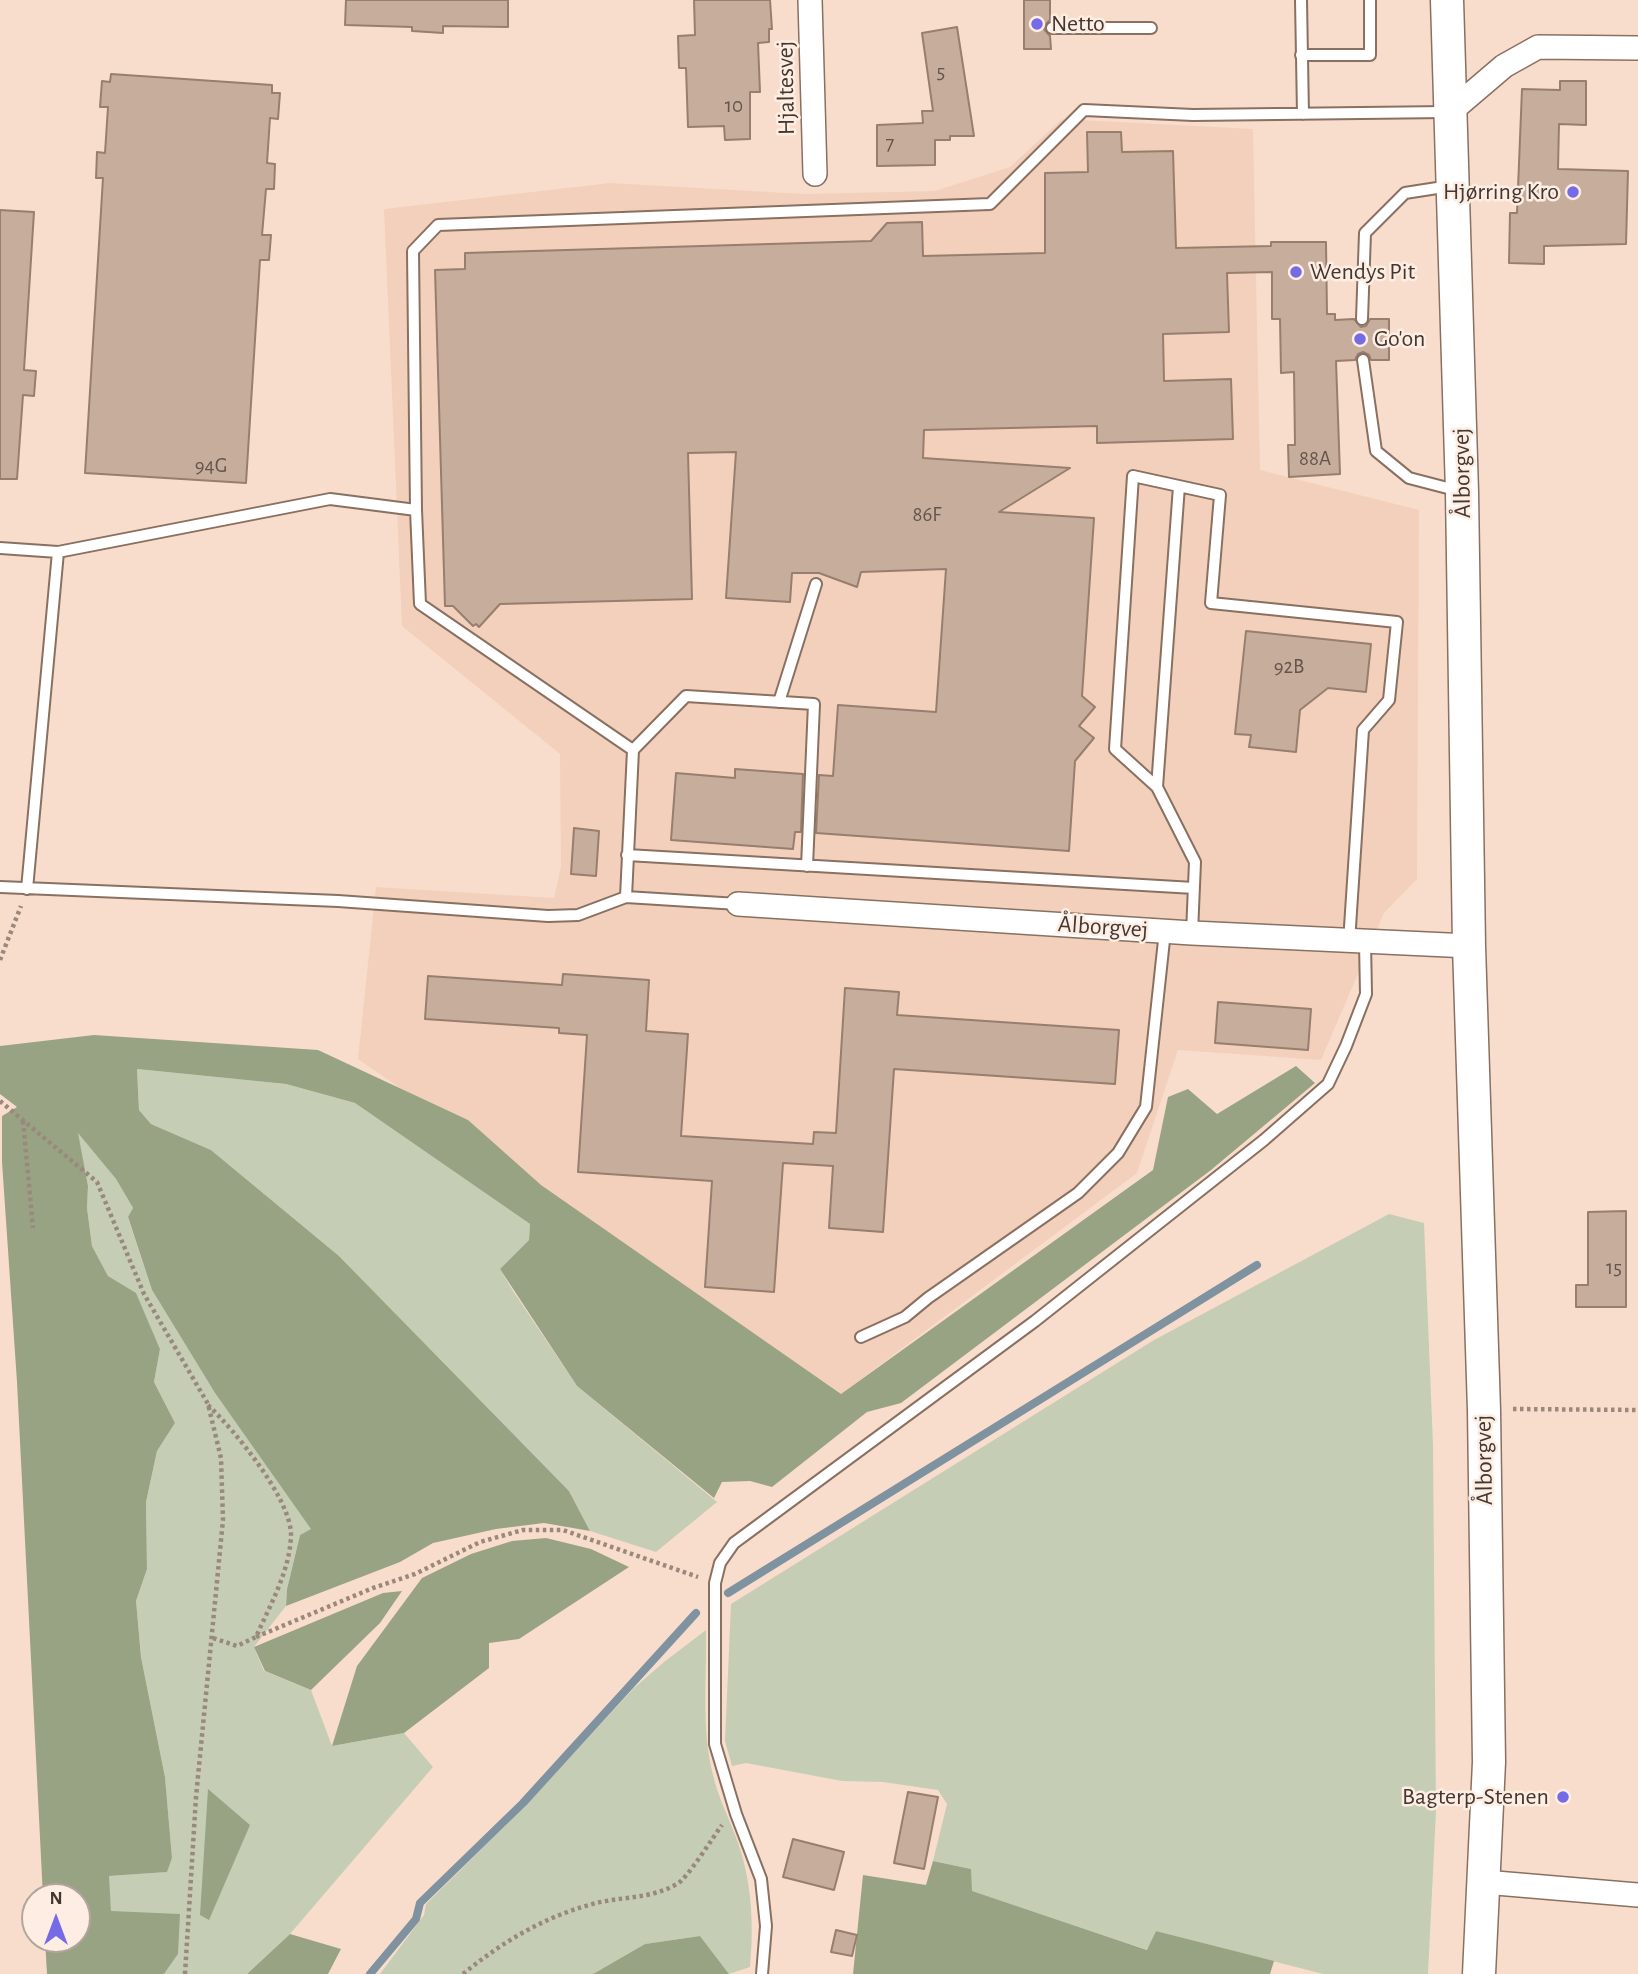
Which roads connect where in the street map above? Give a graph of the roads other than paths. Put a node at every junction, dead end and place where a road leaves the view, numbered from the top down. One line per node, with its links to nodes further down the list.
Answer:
1 (810, 0): 11 (street, Hjaltesvej)
2 (1301, 0): 8 (lane)
3 (1370, 0): 8 (lane)
4 (1447, 0): 9 (main road, Ålborgvej)
5 (1151, 27): 6 (lane)
6 (1052, 28)
7 (1638, 48): 9 (street)
8 (1301, 55): 10 (lane)
9 (1450, 112): 10 (lane); 12 (main road, Ålborgvej)
10 (1303, 114): 17 (lane)
11 (815, 174)
12 (1453, 186): 13 (lane); 16 (main road, Ålborgvej)
13 (1362, 319)
14 (1363, 360): 16 (lane)
15 (1179, 486): 23 (lane); 23 (lane); 33 (lane)
16 (1462, 492): 34 (main road, Ålborgvej)
17 (416, 510): 19 (lane); 22 (lane)
18 (0, 548): 19 (lane)
19 (58, 552): 28 (lane)
20 (816, 584): 21 (lane)
21 (779, 702): 22 (lane); 25 (lane)
22 (633, 750): 24 (lane)
23 (1157, 787): 27 (lane)
24 (627, 855): 25 (lane); 29 (lane)
25 (807, 866): 27 (lane)
26 (0, 887): 28 (lane)
27 (1194, 888): 32 (lane)
28 (27, 889): 29 (lane)
29 (626, 897): 30 (lane)
30 (738, 904): 31 (street, Ålborgvej)
31 (1165, 931): 32 (street, Ålborgvej); 35 (lane)
32 (1192, 933): 33 (street, Ålborgvej)
33 (1357, 942): 34 (street, Ålborgvej); 38 (lane)
34 (1469, 946): 36 (main road, Ålborgvej)
35 (861, 1337)
36 (1484, 1882): 37 (street); 39 (main road, Ålborgvej)
37 (1638, 1895)
38 (762, 1974)
39 (1479, 1974)

